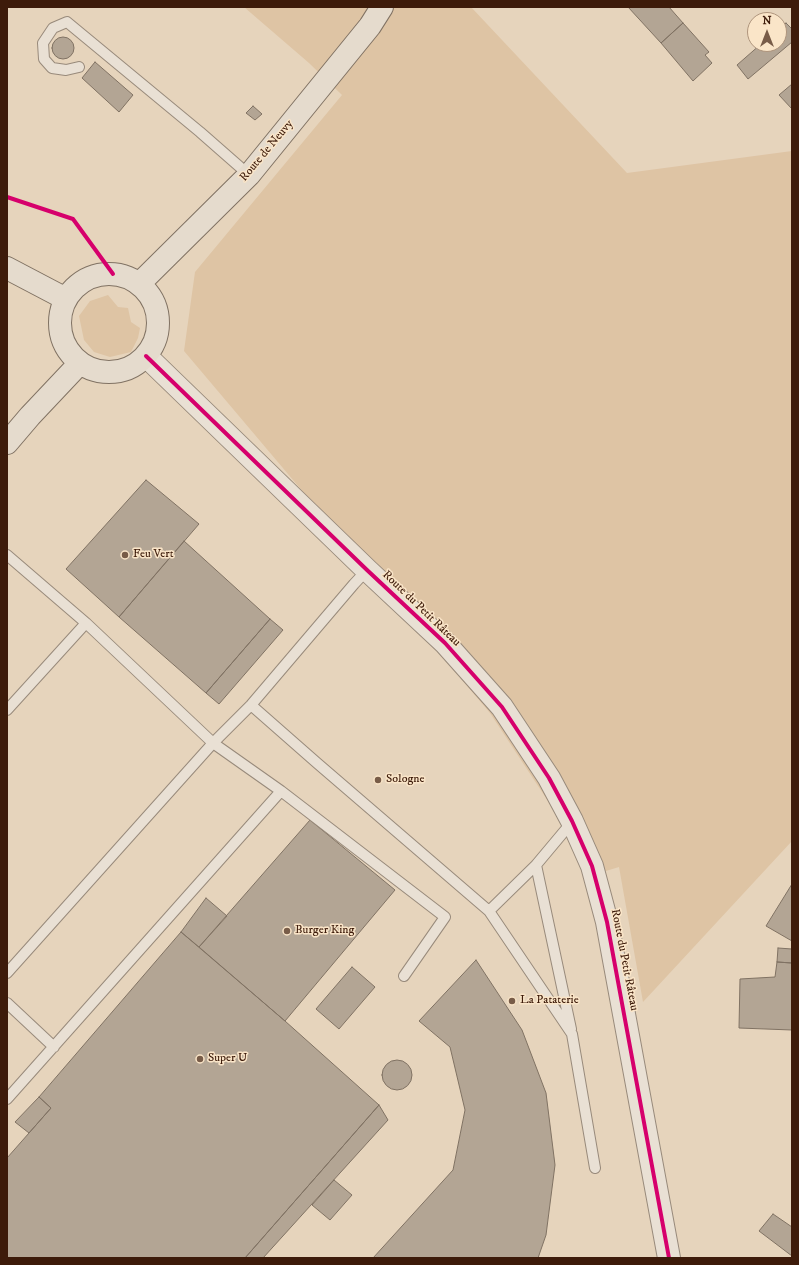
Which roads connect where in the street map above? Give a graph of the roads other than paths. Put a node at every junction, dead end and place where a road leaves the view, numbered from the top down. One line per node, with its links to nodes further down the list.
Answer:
1 (382, 7): 3 (main road, Route de Neuvy)
2 (79, 67): 3 (lane)
3 (249, 175): 5 (main road, Route de Neuvy)
4 (7, 268): 6 (main road)
5 (139, 284): 6 (main road); 7 (main road)
6 (66, 299): 8 (main road)
7 (146, 356): 8 (main road); 11 (street, Route du Petit Râteau)
8 (80, 363): 9 (main road)
9 (7, 443)
10 (7, 555): 12 (lane)
11 (367, 570): 13 (lane); 17 (street, Route du Petit Râteau)
12 (86, 623): 14 (lane); 15 (lane)
13 (251, 705): 15 (lane); 19 (lane)
14 (7, 710)
15 (213, 742): 16 (lane); 20 (lane)
16 (281, 791): 21 (lane); 24 (lane)
17 (572, 821): 18 (lane); 27 (street, Route du Petit Râteau)
18 (536, 865): 19 (lane); 23 (lane)
19 (489, 911): 23 (lane)
20 (7, 973)
21 (404, 976)
22 (7, 1003): 24 (lane)
23 (572, 1034): 26 (lane)
24 (54, 1047): 25 (lane)
25 (7, 1099)
26 (595, 1168)
27 (669, 1258)

